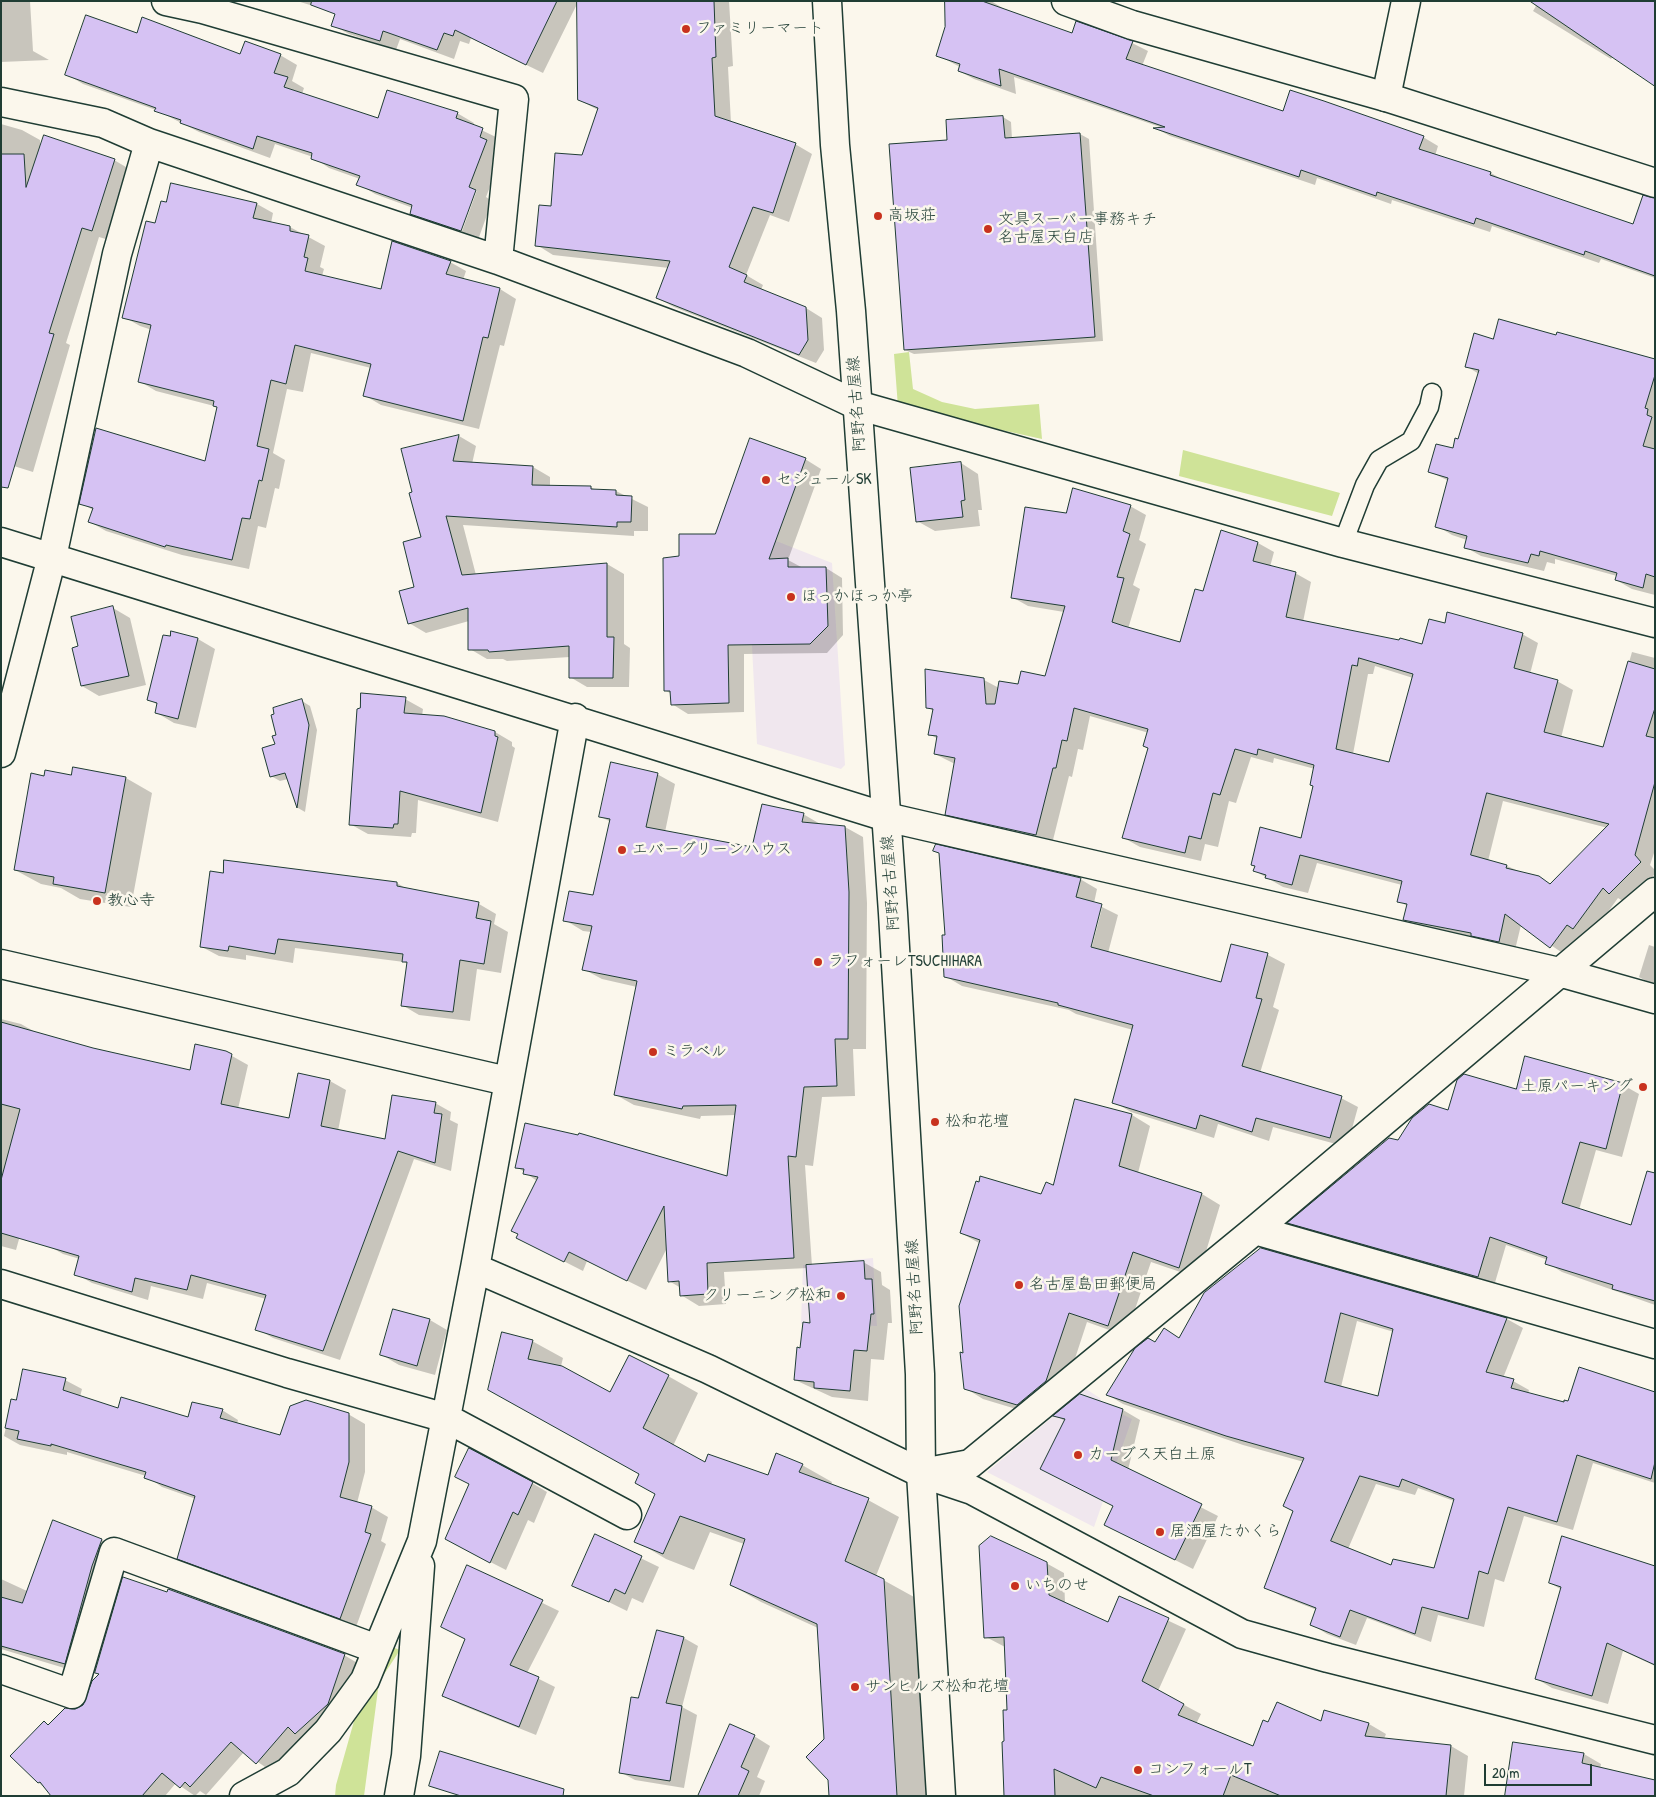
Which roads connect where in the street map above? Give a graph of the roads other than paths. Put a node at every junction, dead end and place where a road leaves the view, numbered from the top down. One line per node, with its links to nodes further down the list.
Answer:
1 (166, 1): 10 (street)
2 (827, 1): 12 (street, 阿野名古屋線)
3 (1066, 1): 5 (street)
4 (1406, 1): 6 (street)
5 (1133, 13): 6 (street)
6 (1386, 97): 9 (street)
7 (1, 102): 8 (street)
8 (149, 143): 10 (street); 15 (street)
9 (1655, 183)
10 (498, 260): 12 (street)
11 (1432, 393): 14 (lane)
12 (857, 404): 14 (street); 19 (street, 阿野名古屋線)
13 (1, 542): 15 (street)
14 (1343, 543): 16 (street)
15 (52, 557): 17 (street); 18 (street)
16 (1655, 623)
17 (575, 718): 19 (street); 24 (street)
18 (1, 753)
19 (886, 816): 22 (street); 30 (street, 阿野名古屋線)
20 (1655, 892): 22 (street)
21 (1, 964): 24 (street)
22 (1559, 972): 23 (street); 25 (street)
23 (1655, 999)
24 (507, 1081): 26 (street)
25 (1255, 1230): 28 (street); 30 (street)
26 (475, 1268): 29 (street); 30 (street)
27 (1, 1284): 29 (street)
28 (1655, 1344)
29 (446, 1418): 31 (street); 32 (street)
30 (921, 1473): 35 (street); 38 (street, 阿野名古屋線)
31 (627, 1515)
32 (422, 1542): 33 (street); 37 (street)
33 (377, 1649): 34 (street); 36 (street)
34 (1, 1669)
35 (1655, 1740)
36 (244, 1796)
37 (399, 1796)
38 (941, 1796)

